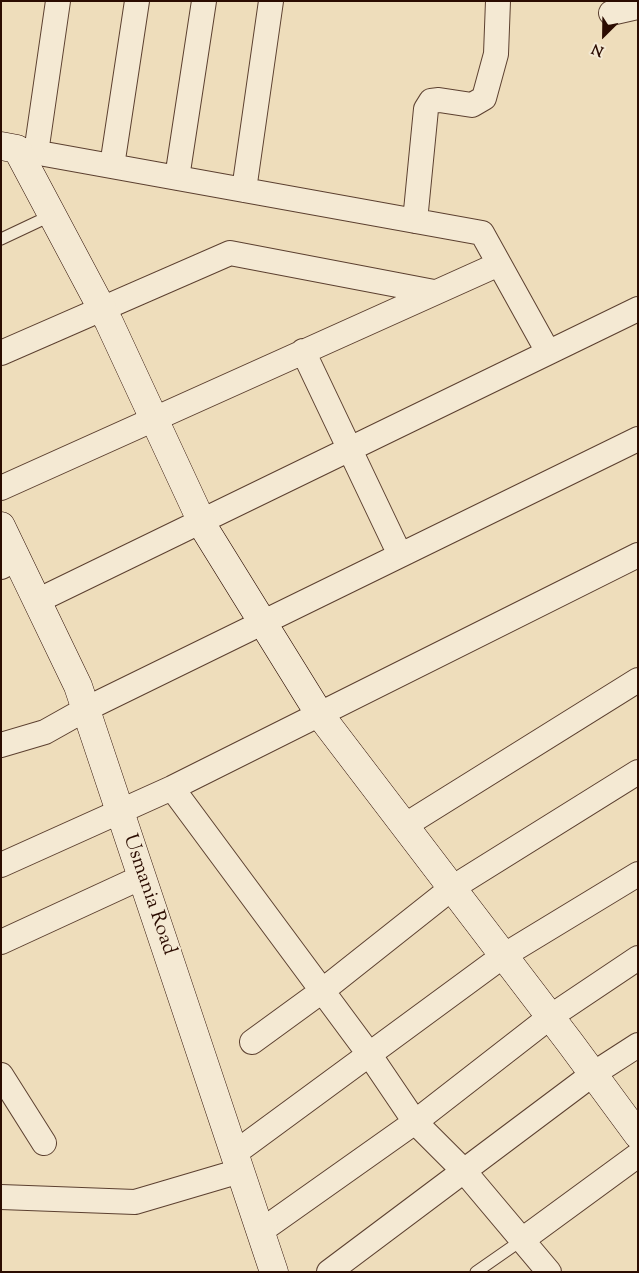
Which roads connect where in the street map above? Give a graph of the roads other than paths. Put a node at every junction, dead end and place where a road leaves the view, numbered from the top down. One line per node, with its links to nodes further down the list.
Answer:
1 (58, 1): 8 (street)
2 (137, 1): 9 (street)
3 (204, 1): 10 (street)
4 (271, 1): 11 (street)
5 (498, 1): 13 (street)
6 (638, 7): 7 (street)
7 (611, 13)
8 (18, 149): 9 (street); 12 (street)
9 (112, 166): 10 (street)
10 (177, 178): 11 (street)
11 (244, 190): 13 (street)
12 (52, 215): 14 (lane); 18 (street)
13 (415, 221): 15 (street)
14 (1, 239)
15 (499, 264): 16 (street); 20 (street)
16 (434, 292): 18 (street); 19 (street)
17 (638, 308): 20 (street)
18 (102, 309): 21 (street); 22 (street)
19 (303, 351): 22 (street); 24 (street)
20 (548, 352): 24 (street)
21 (1, 353)
22 (154, 419): 25 (street); 26 (street)
23 (638, 439): 28 (street)
24 (350, 449): 26 (street); 28 (street)
25 (1, 488)
26 (202, 521): 31 (street); 32 (street)
27 (1, 526): 30 (street, Usmania Road)
28 (400, 555): 32 (street)
29 (638, 555): 35 (street)
30 (9, 563): 31 (street, Usmania Road)
31 (37, 602): 34 (street, Usmania Road)
32 (263, 623): 34 (street); 35 (street)
33 (638, 680): 40 (street)
34 (86, 709): 36 (street); 39 (street, Usmania Road)
35 (320, 714): 38 (street); 40 (street)
36 (1, 744)
37 (638, 772): 44 (street)
38 (172, 788): 39 (street); 48 (street)
39 (120, 812): 41 (street); 43 (street, Usmania Road)
40 (404, 826): 44 (street)
41 (1, 865)
42 (638, 874): 46 (street)
43 (142, 877): 45 (street); 59 (street, Usmania Road)
44 (452, 888): 46 (street); 48 (street)
45 (1, 942)
46 (504, 956): 49 (street); 52 (street)
47 (638, 958): 49 (street)
48 (322, 991): 50 (street); 52 (street)
49 (550, 1017): 53 (street); 55 (street)
50 (252, 1042)
51 (638, 1045): 53 (street)
52 (369, 1054): 55 (street); 59 (street)
53 (593, 1074): 56 (street); 60 (street)
54 (1, 1075): 57 (street)
55 (415, 1122): 60 (street); 62 (street)
56 (638, 1135)
57 (44, 1143)
58 (638, 1155): 63 (street)
59 (238, 1162): 61 (street); 62 (street, Usmania Road)
60 (464, 1171): 63 (street); 66 (street)
61 (1, 1197)
62 (261, 1232): 65 (street, Usmania Road)
63 (522, 1240): 64 (lane); 67 (street)
64 (479, 1271)
65 (274, 1272)
66 (329, 1272)
67 (549, 1272)

